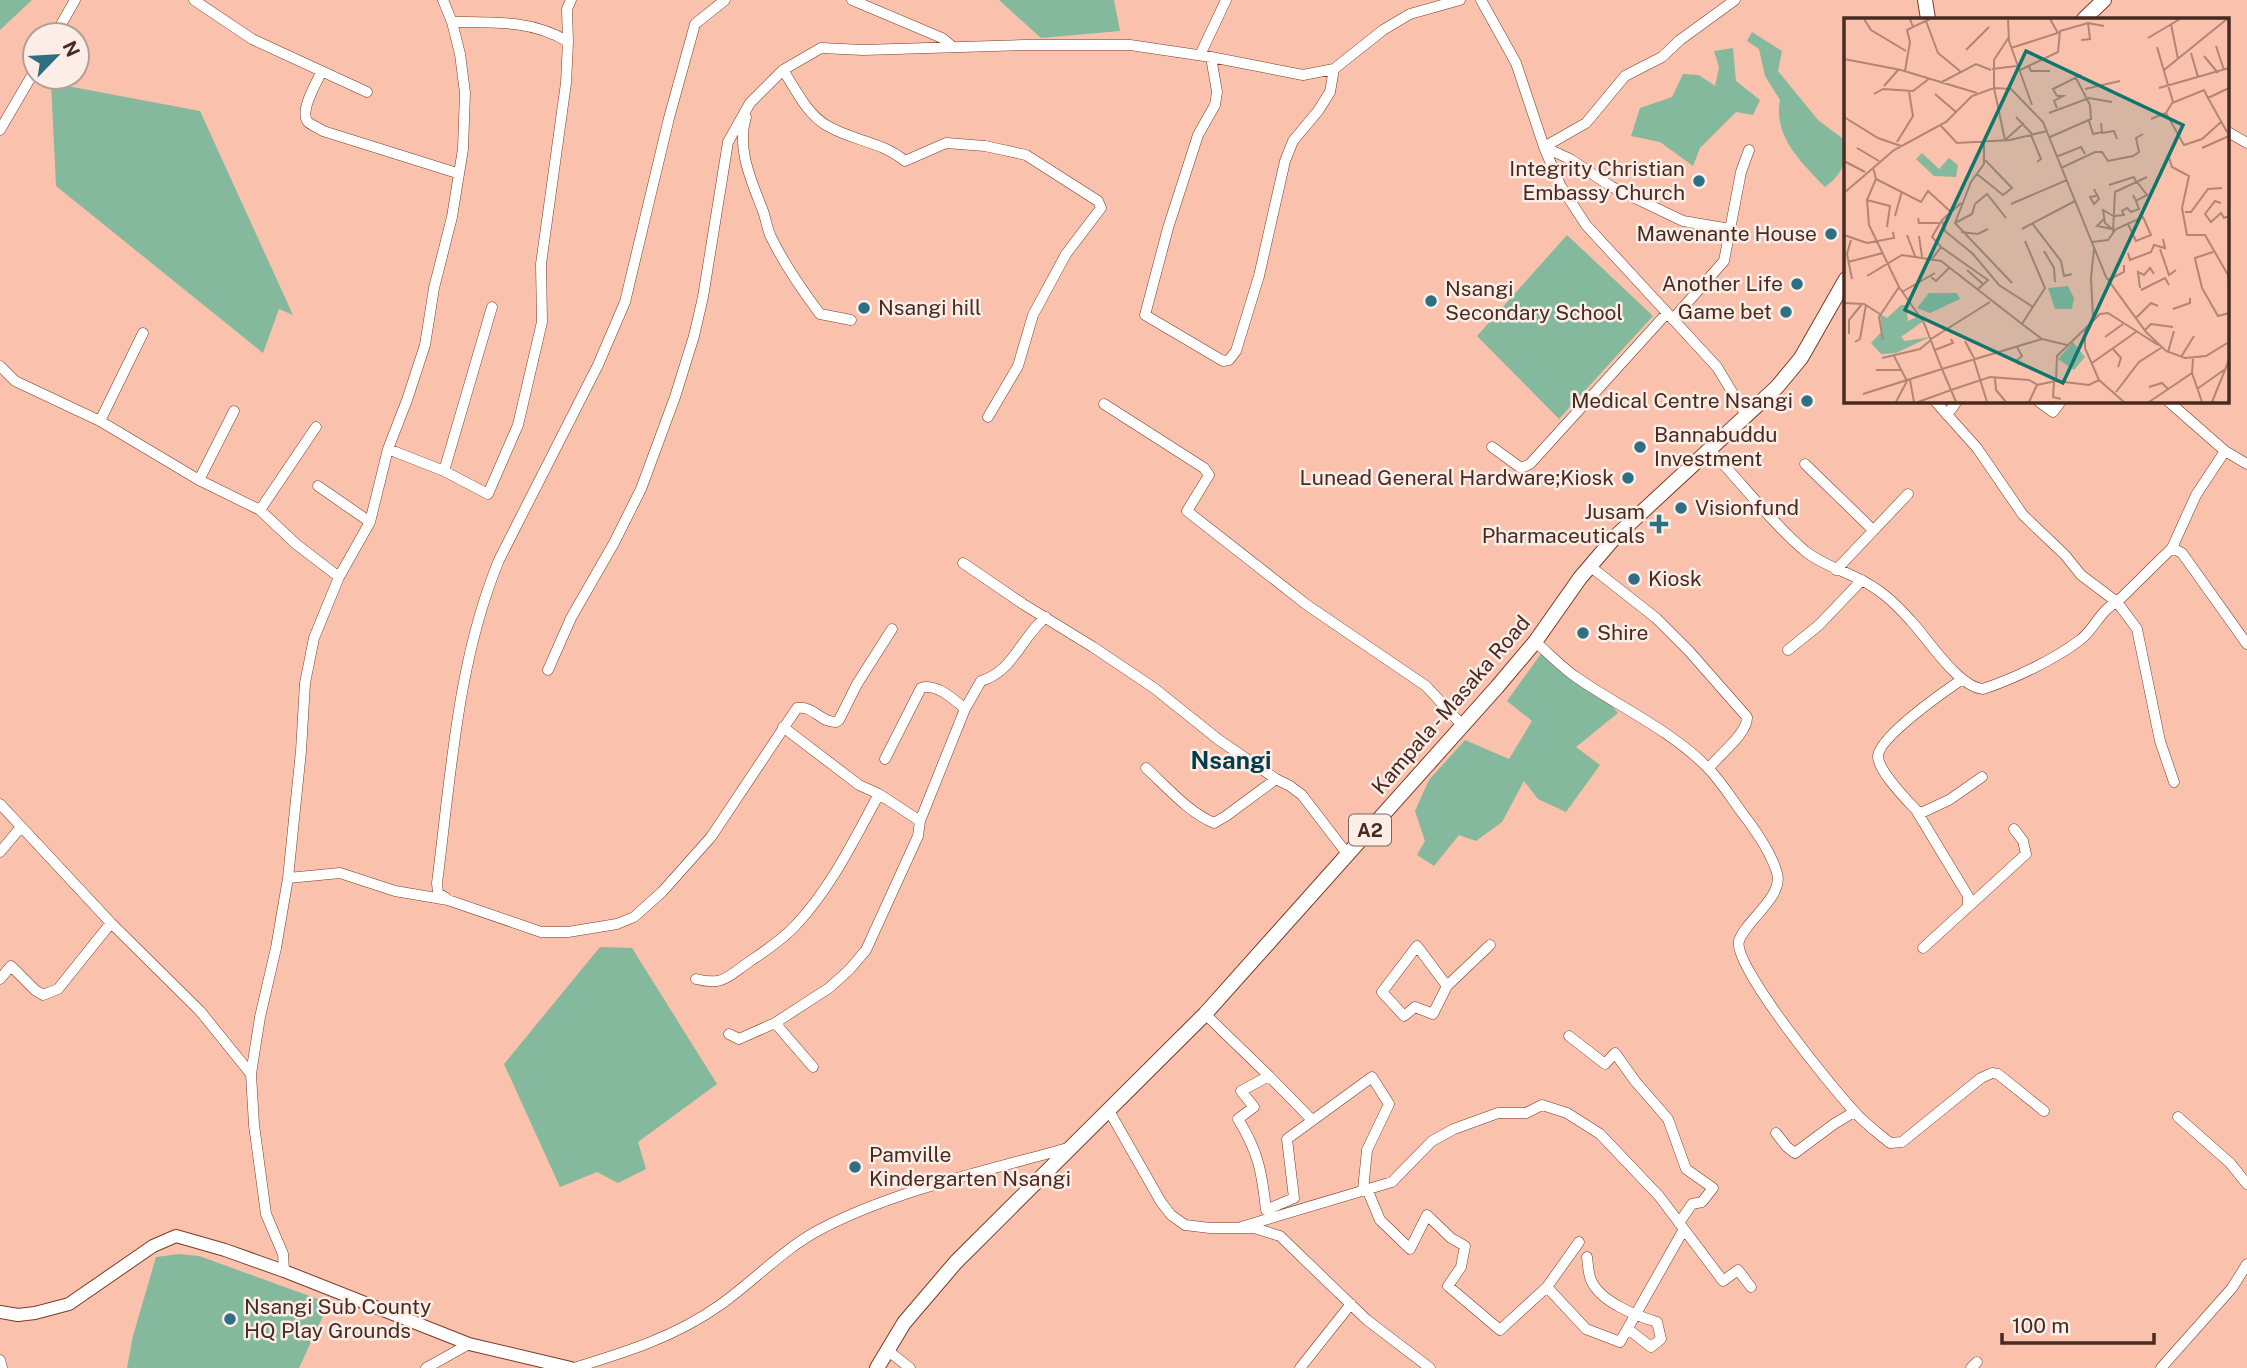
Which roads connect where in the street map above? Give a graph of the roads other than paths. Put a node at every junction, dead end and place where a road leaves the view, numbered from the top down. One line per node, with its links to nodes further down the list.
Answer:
1 (75, 0): 15 (street)
2 (194, 0): 23 (street)
3 (443, 0): 16 (street)
4 (571, 0): 17 (street)
5 (725, 0): 97 (street)
6 (852, 0): 18 (street)
7 (1226, 0): 19 (street)
8 (1461, 0): 21 (street)
9 (1481, 0): 30 (street)
10 (1735, 0): 30 (street)
11 (1925, 0): 13 (main road)
12 (2104, 0): 14 (main road)
13 (1928, 18)
14 (2090, 18)
15 (63, 21)
16 (452, 22): 17 (street); 32 (street)
17 (568, 42): 58 (street)
18 (953, 47): 19 (street); 22 (street)
19 (1199, 55): 20 (street)
20 (1211, 57): 21 (street); 21 (street)
21 (1334, 69)
22 (783, 70): 26 (street); 49 (street)
23 (321, 72): 25 (street); 32 (street)
24 (23, 91): 27 (street)
25 (367, 92)
26 (750, 103): 37 (street); 77 (street)
27 (0, 130)
28 (2230, 133): 29 (street)
29 (2247, 143)
30 (1544, 147): 33 (street); 36 (street)
31 (1749, 150): 33 (street)
32 (457, 173): 53 (street)
33 (1730, 229): 36 (street)
34 (1844, 283): 47 (main road, Kampala - Masaka Road / A2)
35 (492, 307): 58 (street)
36 (1670, 316): 47 (street); 52 (street)
37 (851, 320)
38 (143, 333): 50 (street)
39 (0, 366): 50 (street)
40 (1936, 402): 48 (street)
41 (1956, 402): 48 (street)
42 (2039, 402): 43 (street)
43 (2060, 402)
44 (2169, 402): 55 (street)
45 (1104, 404): 80 (street)
46 (234, 411): 59 (street)
47 (1746, 415): 54 (main road, Kampala - Masaka Road / A2)
48 (1947, 415): 71 (street)
49 (988, 417)
50 (100, 421): 59 (street)
51 (316, 427): 62 (street)
52 (1492, 447)
53 (388, 450): 58 (street); 63 (street)
54 (1710, 450): 67 (main road, Kampala - Masaka Road / A2); 68 (street)
55 (2225, 451): 57 (street); 65 (street)
56 (1805, 464): 64 (street)
57 (2247, 464)
58 (444, 471)
59 (199, 480): 62 (street)
60 (318, 486): 63 (street)
61 (1908, 494): 64 (street)
62 (260, 510): 69 (street)
63 (370, 522): 69 (street)
64 (1873, 530): 68 (street)
65 (2172, 548): 71 (street); 75 (street)
66 (963, 563): 72 (street)
67 (1591, 567): 74 (main road, Kampala - Masaka Road / A2); 84 (street)
68 (1836, 570): 70 (street)
69 (339, 577): 96 (street)
70 (1862, 580): 76 (street); 78 (street)
71 (2117, 602): 78 (street); 87 (street)
72 (1046, 617): 79 (street); 86 (street)
73 (892, 629): 81 (street)
74 (1535, 642): 80 (main road, Kampala - Masaka Road / A2); 84 (street)
75 (2247, 644)
76 (1788, 650)
77 (548, 670)
78 (1961, 680): 90 (street)
79 (965, 709): 82 (street); 91 (street)
80 (1462, 725): 95 (main road, Kampala - Masaka Road / A2)
81 (783, 727): 88 (street); 97 (street)
82 (885, 759)
83 (1146, 768): 86 (street)
84 (1709, 768): 114 (street)
85 (1982, 777): 90 (street)
86 (1276, 779): 95 (street)
87 (2174, 782)
88 (879, 794): 91 (street); 103 (street)
89 (0, 804): 92 (street)
90 (1916, 810): 98 (street)
91 (920, 821): 106 (street)
92 (21, 827): 94 (street); 99 (street)
93 (2014, 829): 98 (street)
94 (0, 852)
95 (1348, 855): 105 (main road, Kampala - Masaka Road / A2)
96 (288, 878): 97 (street); 110 (street)
97 (448, 900)
98 (1968, 907): 101 (street)
99 (111, 923): 102 (street); 110 (street)
100 (1490, 945): 104 (street)
101 (1923, 948)
102 (0, 979)
103 (696, 979)
104 (1447, 986): 104 (street)
105 (1205, 1014): 111 (street); 112 (main road, Kampala - Masaka Road / A2)
106 (775, 1023): 107 (street); 109 (street)
107 (729, 1034)
108 (1569, 1036): 121 (street)
109 (813, 1067)
110 (251, 1074): 126 (street)
111 (1269, 1076): 116 (street); 116 (street)
112 (1108, 1109): 118 (main road, Kampala - Masaka Road / A2); 122 (street)
113 (2044, 1111): 114 (street)
114 (1854, 1112): 117 (street)
115 (2178, 1116): 119 (street)
116 (1311, 1119): 120 (street)
117 (1776, 1133)
118 (1068, 1148): 134 (main road, Kampala - Masaka Road / A2); 138 (street)
119 (2247, 1184)
120 (1365, 1190): 121 (street); 122 (street); 127 (street)
121 (1682, 1226): 128 (street); 131 (street)
122 (1241, 1227): 129 (street)
123 (1578, 1242): 127 (street)
124 (1587, 1257): 131 (street)
125 (2247, 1265): 143 (street)
126 (284, 1271): 130 (street); 133 (street)
127 (1547, 1287): 132 (street)
128 (1751, 1287)
129 (1351, 1304): 141 (street); 142 (street)
130 (0, 1312)
131 (1635, 1316): 132 (street); 132 (street)
132 (1628, 1329)
133 (469, 1344): 137 (street); 138 (street)
134 (887, 1350): 139 (main road, Kampala - Masaka Road / A2); 140 (street)
135 (0, 1360): 136 (street)
136 (2, 1368)
137 (426, 1368)
138 (573, 1368)
139 (877, 1368)
140 (910, 1368)
141 (1300, 1368)
142 (1430, 1368)
143 (2161, 1368)

